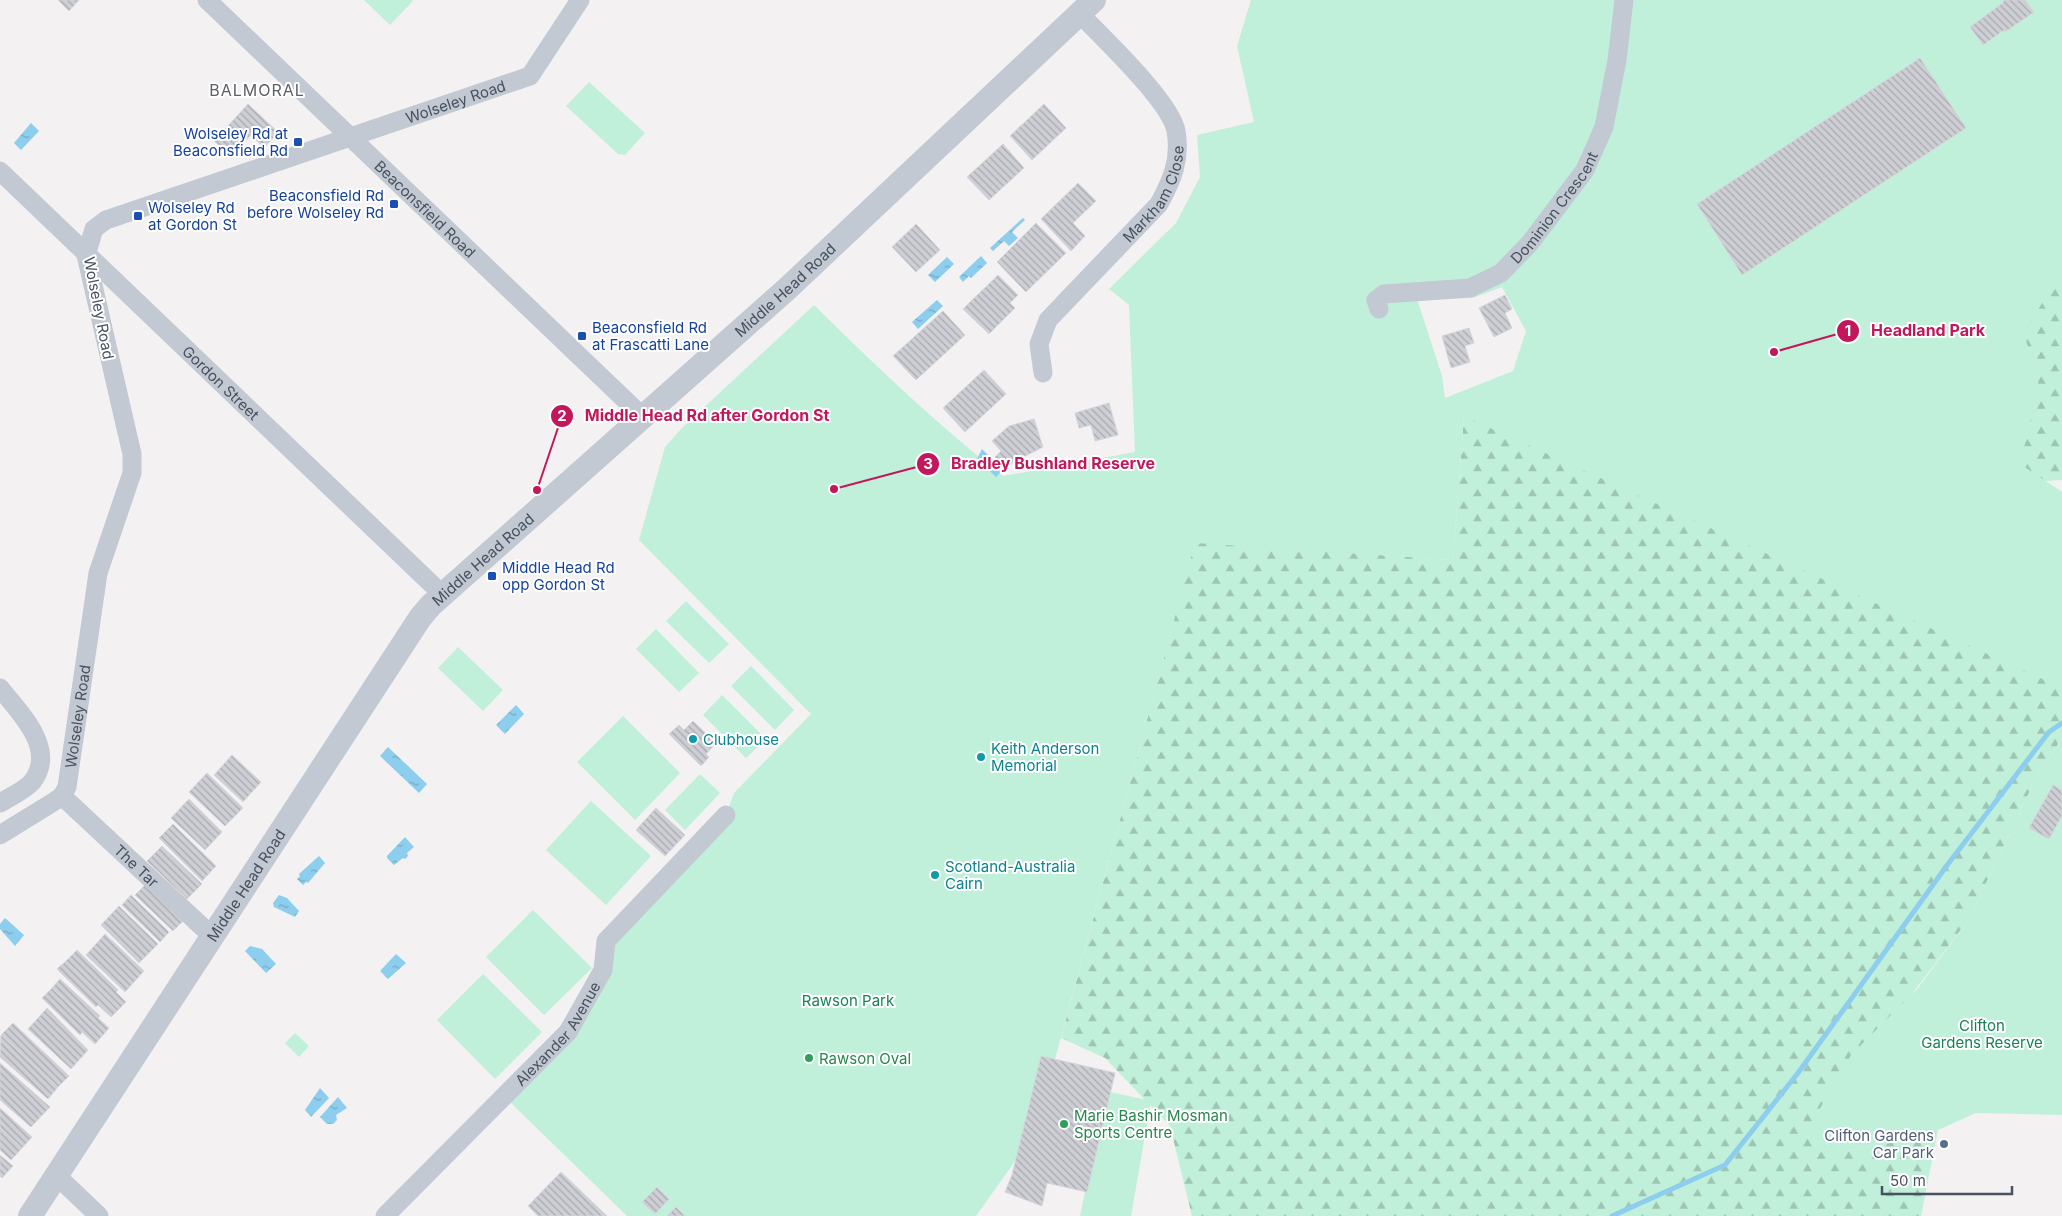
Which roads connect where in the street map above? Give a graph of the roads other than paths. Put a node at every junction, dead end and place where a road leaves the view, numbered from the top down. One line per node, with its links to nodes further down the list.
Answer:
1 (207, 0): 5 (street, Beaconsfield Road)
2 (580, 0): 5 (street, Wolseley Road)
3 (1624, 0): 8 (street, Dominion Crescent)
4 (1087, 7): 9 (street, Markham Close); 10 (street, Middle Head Road)
5 (350, 137): 7 (street, Wolseley Road); 10 (street, Beaconsfield Road)
6 (0, 171): 7 (street, Gordon Street)
7 (86, 255): 11 (street, Gordon Street); 13 (street, Wolseley Road)
8 (1379, 309)
9 (1043, 373)
10 (643, 417): 11 (street, Middle Head Road)
11 (442, 594): 17 (street, Middle Head Road)
12 (0, 688): 14 (street)
13 (62, 796): 16 (street); 17 (street, The Tar)
14 (0, 803)
15 (726, 815): 21 (street, Alexander Avenue)
16 (0, 835)
17 (212, 936): 18 (street, Middle Head Road)
18 (57, 1176): 19 (street, Middle Head Road); 20 (street)
19 (30, 1216)
20 (99, 1216)
21 (385, 1216)

